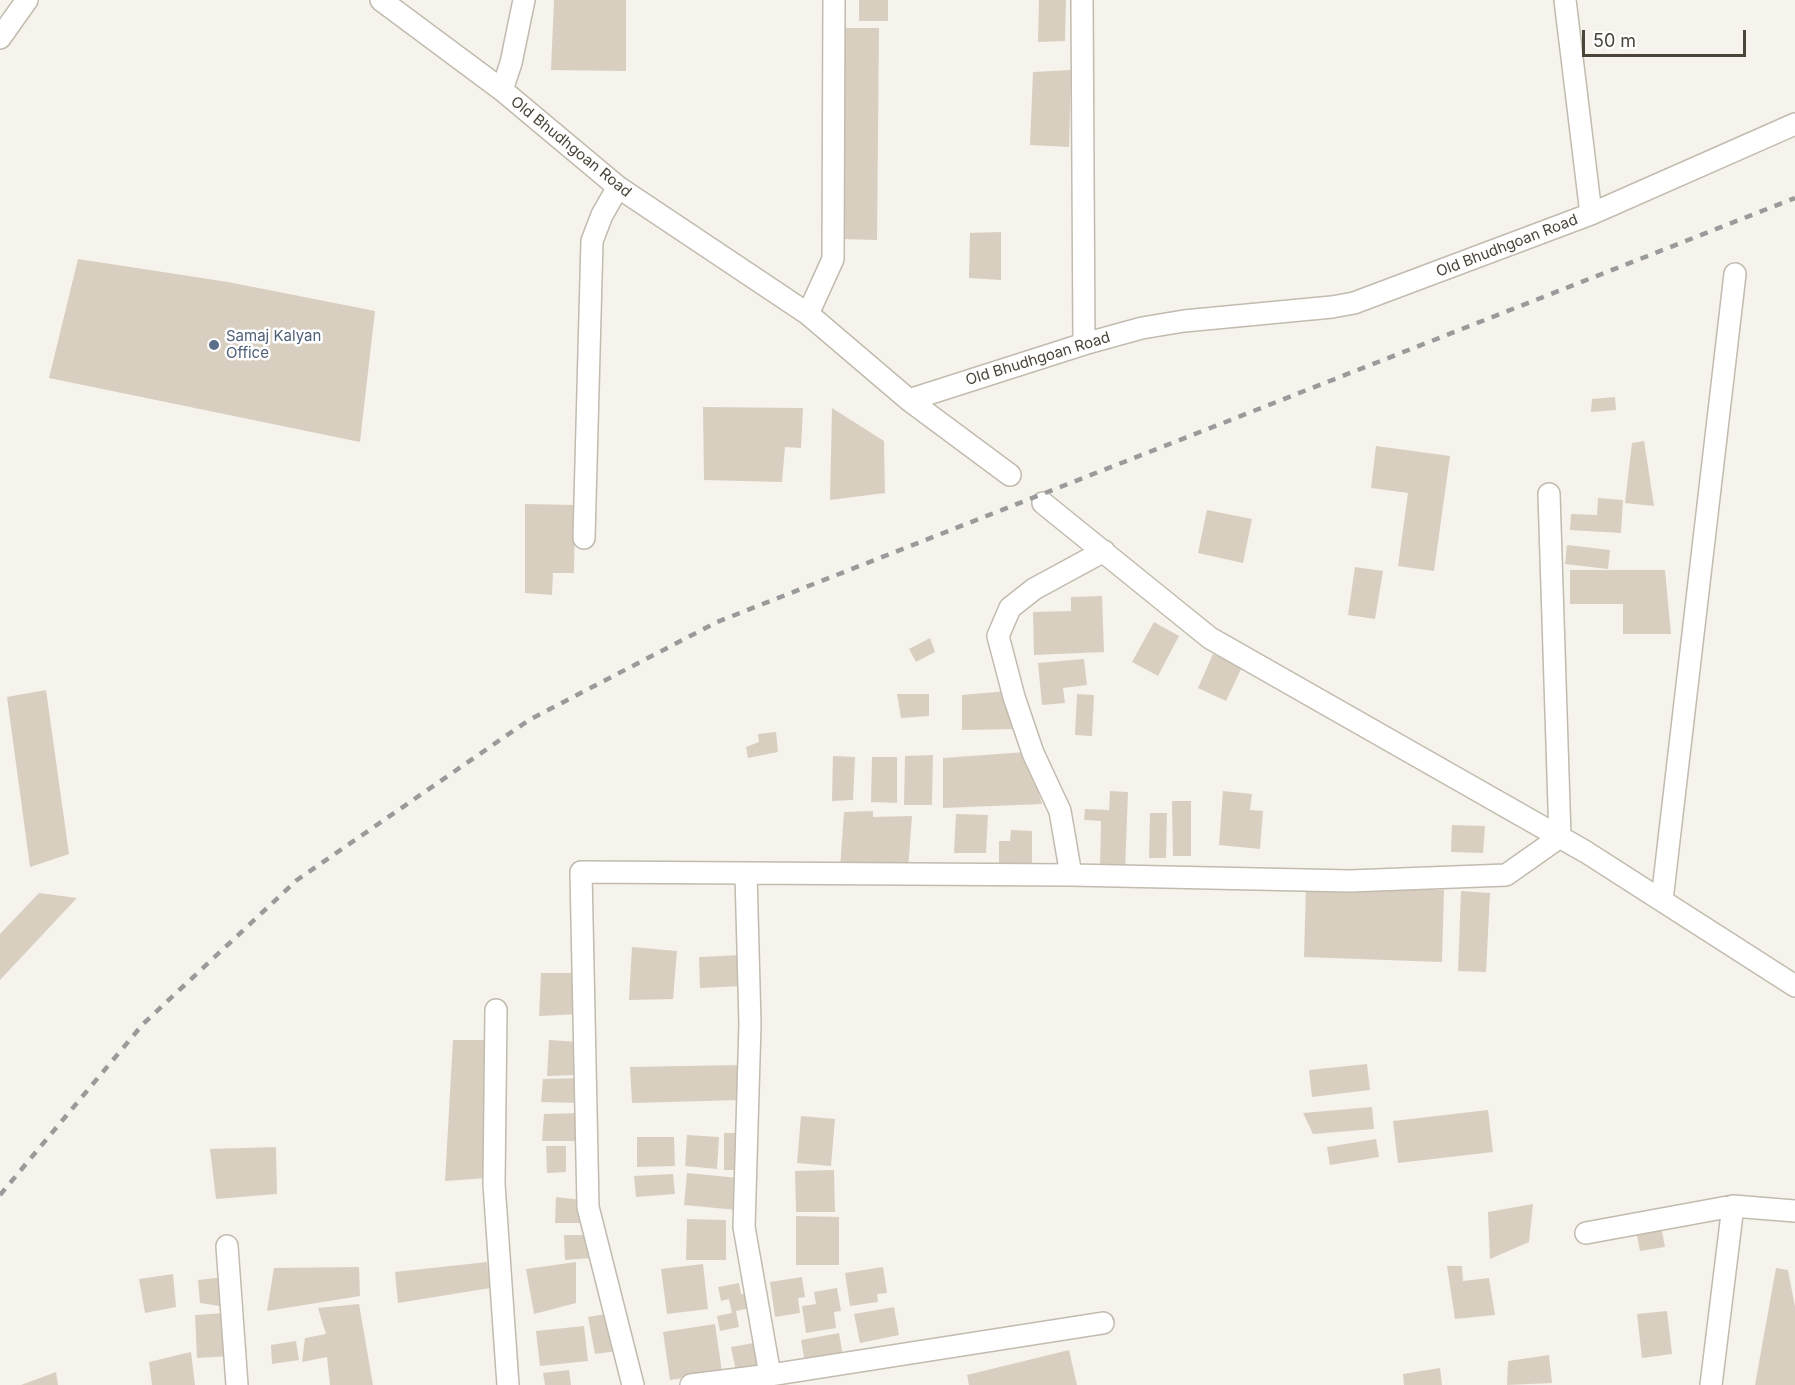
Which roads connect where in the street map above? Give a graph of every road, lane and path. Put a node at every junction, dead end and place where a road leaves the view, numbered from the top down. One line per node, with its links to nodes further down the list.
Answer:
1 (27, 0): 7 (street)
2 (381, 0): 8 (street, Old Bhudhgoan Road)
3 (524, 0): 8 (street)
4 (834, 0): 13 (street)
5 (1082, 0): 14 (street)
6 (1565, 0): 11 (street)
7 (0, 38)
8 (502, 90): 10 (street, Old Bhudhgoan Road)
9 (1795, 124): 11 (street, Old Bhudhgoan Road)
10 (618, 187): 13 (street, Old Bhudhgoan Road); 19 (street)
11 (1591, 214): 14 (street, Old Bhudhgoan Road)
12 (1735, 274): 24 (street)
13 (808, 314): 15 (street, Old Bhudhgoan Road)
14 (1084, 344): 15 (street, Old Bhudhgoan Road)
15 (909, 400): 16 (street)
16 (1010, 475)
17 (1549, 494): 21 (street)
18 (1043, 503): 20 (street)
19 (584, 538)
20 (1104, 552): 21 (street); 23 (street)
21 (1560, 837): 23 (street); 24 (street)
22 (746, 874): 23 (street); 32 (street); 35 (street)
23 (1071, 875)
24 (1662, 900): 25 (street)
25 (1795, 986)
26 (496, 1010): 34 (street)
27 (1733, 1206): 28 (street); 29 (street); 37 (street)
28 (1795, 1210)
29 (1586, 1233)
30 (227, 1246): 33 (street)
31 (1103, 1323): 32 (street)
32 (770, 1374): 36 (street)
33 (237, 1385)
34 (508, 1385)
35 (633, 1385)
36 (691, 1385)
37 (1711, 1385)

